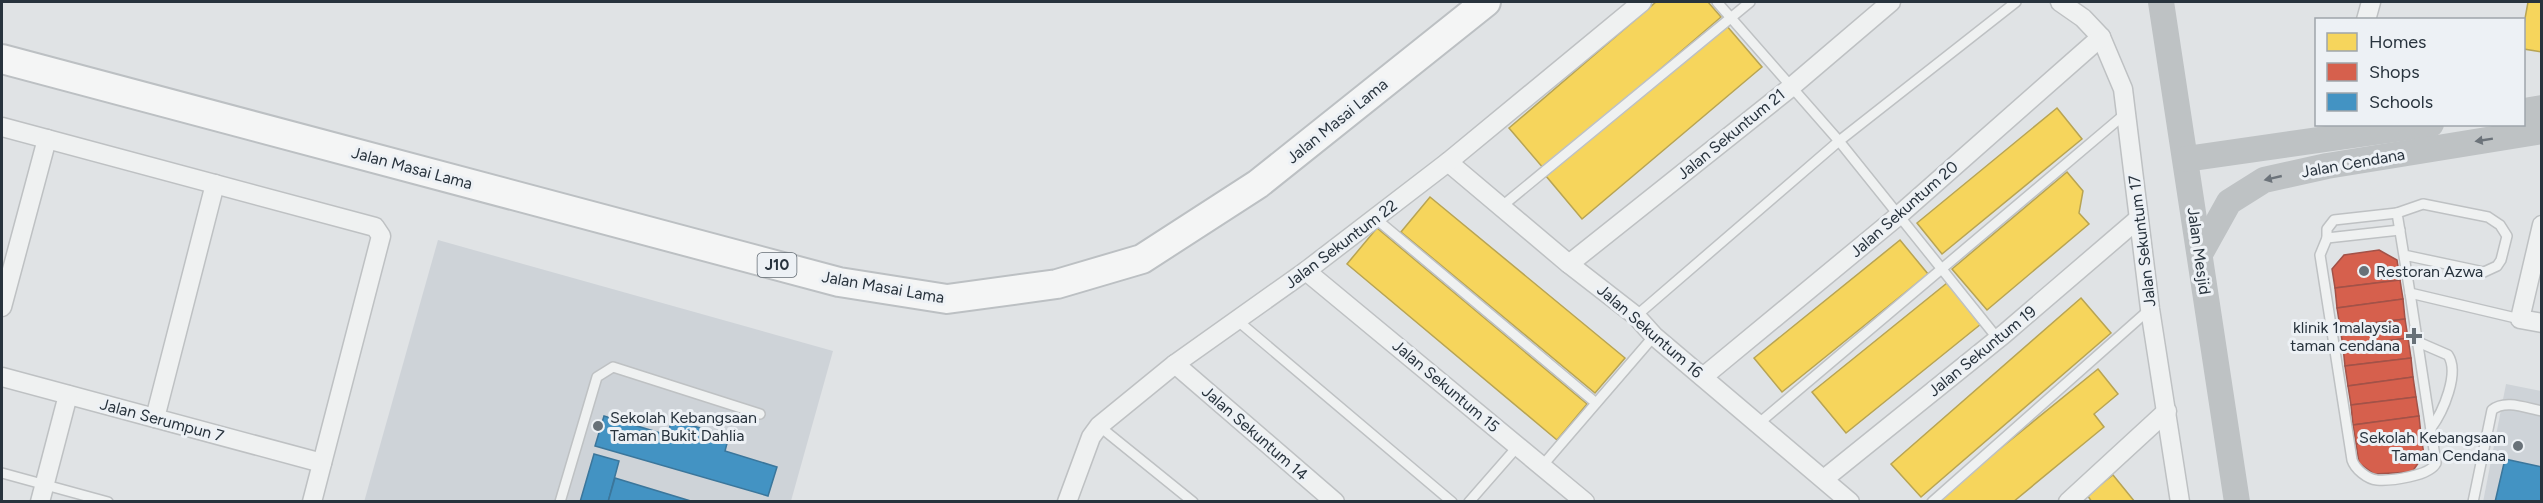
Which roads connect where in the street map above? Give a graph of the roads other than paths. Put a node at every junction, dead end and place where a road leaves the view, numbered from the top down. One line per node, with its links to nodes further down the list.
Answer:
1 (1486, 2): 13 (main road, Jalan Masai Lama / J10)
2 (1642, 2): 25 (street, Jalan Sekuntum 22)
3 (1717, 2): 10 (lane)
4 (1750, 2): 10 (lane)
5 (1891, 2): 14 (street, Jalan Sekuntum 21)
6 (2016, 2): 22 (lane)
7 (2060, 2): 12 (street, Jalan Sekuntum 17)
8 (2161, 2): 24 (street, Jalan Mesjid)
9 (2371, 2): 11 (street)
10 (1730, 16): 14 (lane); 27 (lane)
11 (2367, 18)
12 (2101, 37): 17 (street, Jalan Sekuntum 17); 29 (street, Jalan Sekuntum 20)
13 (2, 59)
14 (1790, 88): 22 (lane); 37 (street, Jalan Sekuntum 21)
15 (2541, 108): 16 (street)
16 (2525, 111)
17 (2127, 112): 31 (street, Jalan Sekuntum 17); 38 (lane)
18 (2422, 126): 23 (street, Jalan Cendana)
19 (2, 127): 21 (street)
20 (2541, 131): 23 (street, Jalan Cendana, one-way to 23)
21 (47, 139): 26 (street); 41 (street)
22 (1839, 141): 29 (lane); 43 (lane)
23 (2347, 141): 24 (street, Jalan Cendana); 35 (street, Jalan Cendana, one-way to 35)
24 (2186, 159): 35 (street, Jalan Mesjid)
25 (1448, 162): 27 (street, Jalan Sekuntum 16); 30 (street, Jalan Sekuntum 22)
26 (215, 184): 58 (street); 63 (street)
27 (1501, 207): 37 (street, Jalan Sekuntum 16)
28 (2397, 213): 33 (lane); 34 (lane); 36 (lane)
29 (1898, 216): 38 (lane); 52 (street, Jalan Sekuntum 20)
30 (1375, 218): 39 (street, Jalan Sekuntum 22); 54 (lane)
31 (2138, 219): 42 (street, Jalan Sekuntum 17); 48 (street, Jalan Sekuntum 19)
32 (2541, 225): 44 (street)
33 (2400, 230): 34 (lane); 36 (lane)
34 (2327, 238): 61 (lane)
35 (2200, 254): 81 (street, Jalan Mesjid)
36 (2404, 255): 40 (lane)
37 (1569, 264): 43 (street, Jalan Sekuntum 16)
38 (1941, 268): 48 (lane); 59 (lane)
39 (1306, 272): 45 (street, Jalan Sekuntum 22); 62 (street, Jalan Sekuntum 15)
40 (2410, 293): 44 (lane); 49 (lane)
41 (2, 307)
42 (2150, 309): 55 (street, Jalan Sekuntum 17); 78 (lane)
43 (1636, 316): 47 (street, Jalan Sekuntum 16)
44 (2520, 319): 46 (street)
45 (1238, 321): 50 (street, Jalan Sekuntum 22); 74 (lane)
46 (2541, 323)
47 (1654, 336): 52 (street, Jalan Sekuntum 16); 54 (lane)
48 (1998, 339): 66 (street, Jalan Sekuntum 19)
49 (2418, 342): 61 (lane); 61 (lane)
50 (1175, 364): 60 (street, Jalan Sekuntum 22); 73 (street, Jalan Sekuntum 14)
51 (2, 377): 53 (street, Jalan Serumpun 7)
52 (1703, 377): 59 (street, Jalan Sekuntum 16)
53 (68, 394): 58 (street, Jalan Serumpun 7); 67 (street)
54 (1596, 403): 64 (lane)
55 (2167, 411): 79 (street); 80 (street, Jalan Sekuntum 17)
56 (2541, 411): 82 (lane)
57 (760, 414): 70 (lane)
58 (155, 418): 63 (street, Jalan Serumpun 7)
59 (1758, 424): 66 (street, Jalan Sekuntum 16)
60 (1099, 426): 71 (street, Jalan Sekuntum 22); 72 (lane)
61 (2431, 428)
62 (1518, 446): 64 (street, Jalan Sekuntum 15); 75 (lane)
63 (322, 463): 69 (street)
64 (1542, 465): 76 (street, Jalan Sekuntum 15)
65 (2, 473): 67 (lane)
66 (1824, 479): 77 (street, Jalan Sekuntum 16)
67 (42, 493): 68 (lane)
68 (108, 501)
69 (312, 501)
70 (560, 501)
71 (1067, 501)
72 (1193, 501)
73 (1335, 501)
74 (1452, 501)
75 (1469, 501)
76 (1585, 501)
77 (1850, 501)
78 (1932, 501)
79 (2068, 501)
80 (2180, 501)
81 (2236, 501)
82 (2472, 501)

